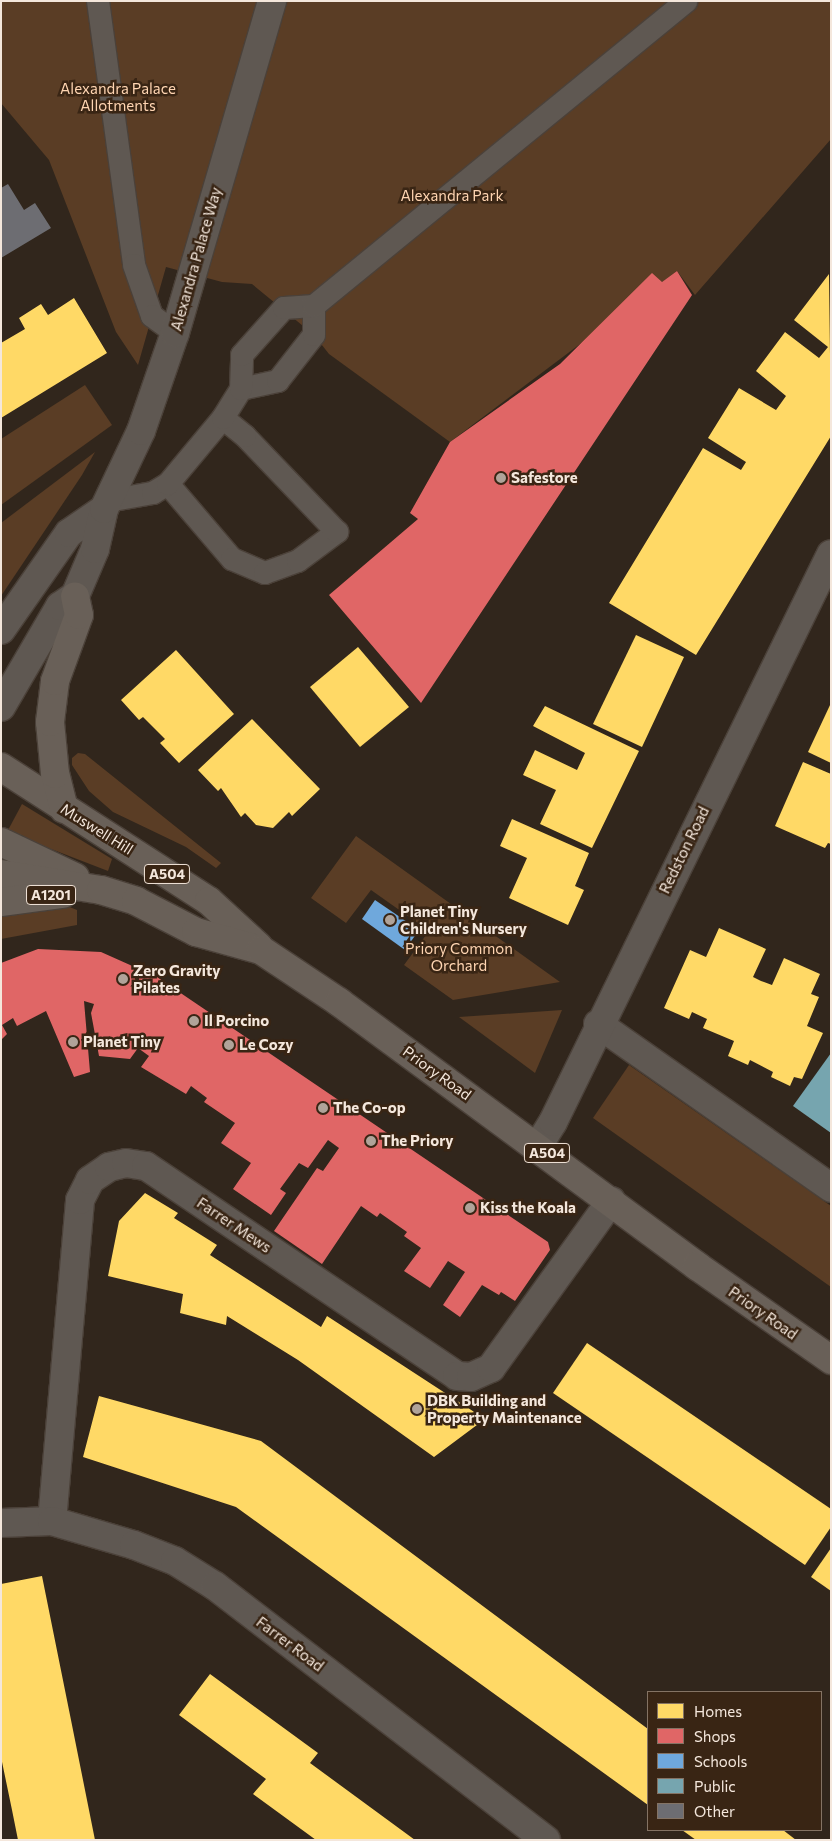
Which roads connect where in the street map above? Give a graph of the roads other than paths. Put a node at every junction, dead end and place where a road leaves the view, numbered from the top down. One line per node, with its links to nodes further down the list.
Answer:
1 (98, 1): 5 (lane)
2 (272, 1): 5 (street, Alexandra Palace Way)
3 (686, 1): 4 (lane)
4 (314, 306): 6 (lane); 6 (lane)
5 (175, 333): 9 (street, Alexandra Palace Way)
6 (241, 389): 7 (lane)
7 (223, 418): 8 (lane); 8 (lane)
8 (168, 484): 9 (lane)
9 (106, 505): 11 (street, Alexandra Palace Way); 12 (street)
10 (831, 554): 21 (street, Redston Road)
11 (75, 596): 13 (street, Alexandra Palace Way); 15 (main road)
12 (1, 630)
13 (1, 706)
14 (1, 767): 15 (main road, Muswell Hill / A504)
15 (64, 809): 20 (main road, Muswell Hill / A504)
16 (1, 842): 18 (main road)
17 (1, 874): 18 (main road, Priory Road / A504)
18 (101, 890): 19 (main road, A1201); 20 (main road, Priory Road / A504)
19 (1, 902)
20 (261, 950): 22 (main road, Priory Road / A504)
21 (598, 1024): 22 (street, Redston Road); 23 (street)
22 (538, 1146): 24 (main road, Priory Road / A504)
23 (831, 1188)
24 (611, 1201): 25 (main road, Priory Road / A504); 26 (street, Farrer Mews)
25 (831, 1360)
26 (52, 1521): 27 (street, Farrer Road); 28 (street, Farrer Road)
27 (1, 1523)
28 (546, 1840)

